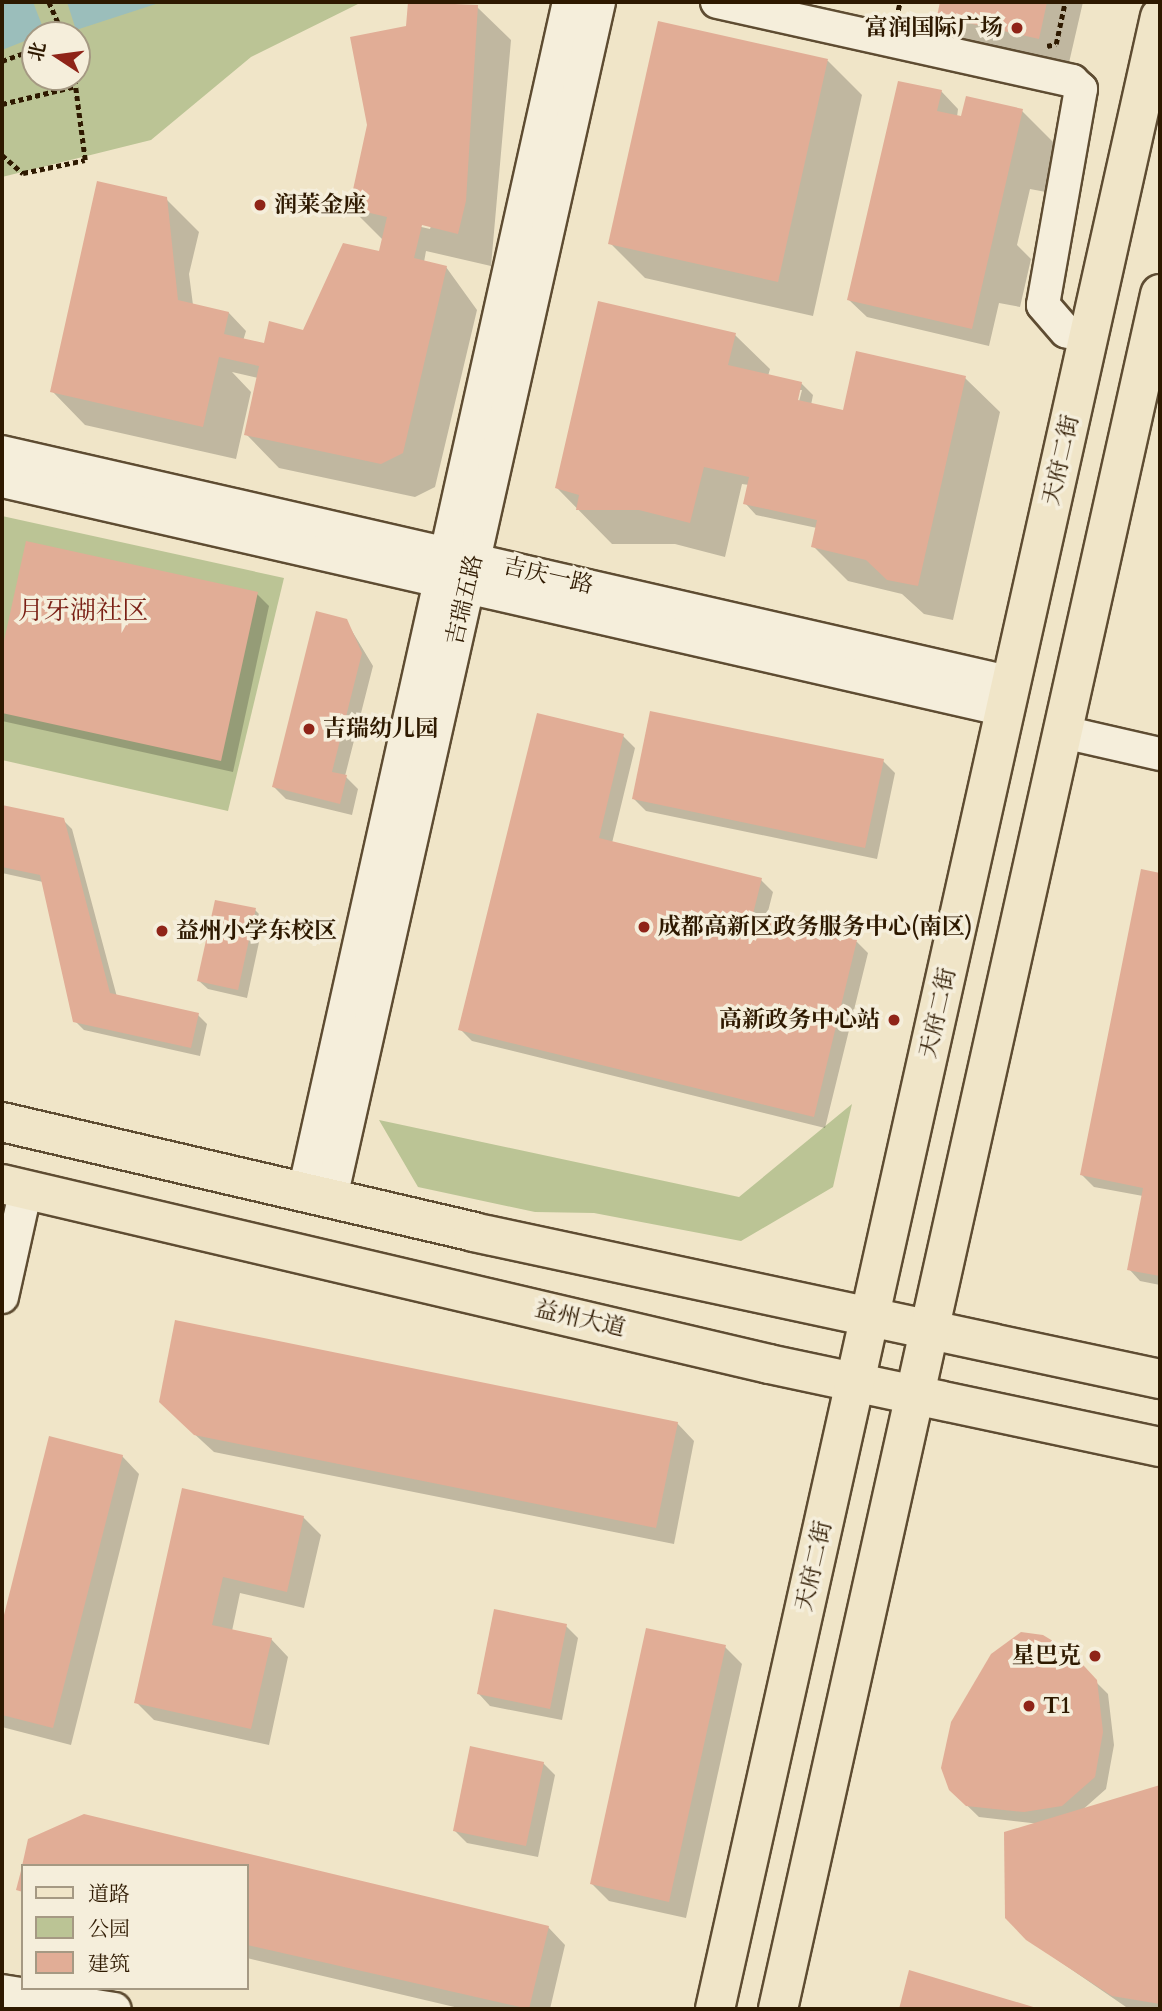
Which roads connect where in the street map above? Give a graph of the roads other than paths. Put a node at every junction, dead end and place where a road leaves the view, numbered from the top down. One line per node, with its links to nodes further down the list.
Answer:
1 (569, 2): 9 (street, 吉瑞五路)
2 (599, 2): 9 (street, 吉瑞五路)
3 (717, 2): 6 (street)
4 (1160, 17): 6 (main road, 天府二街)
5 (1160, 294): 11 (main road)
6 (1088, 338): 10 (main road, 天府二街)
7 (2, 452): 9 (street, 吉庆一路)
8 (2, 481): 9 (street, 吉庆一路)
9 (457, 570): 10 (street, 吉庆一路); 15 (street, 吉瑞五路)
10 (1008, 696): 17 (main road, 天府二街)
11 (1063, 732): 12 (street); 18 (main road)
12 (1160, 754)
13 (2, 1122): 15 (main road)
14 (14, 1186): 16 (street); 20 (main road, 益州大道)
15 (318, 1195): 17 (main road)
16 (2, 1297)
17 (871, 1314): 18 (main road); 20 (main road, 天府二街)
18 (930, 1326): 19 (main road); 21 (main road)
19 (1160, 1379)
20 (855, 1381): 21 (main road, 益州大道); 25 (main road, 天府二街)
21 (916, 1393): 22 (main road, 益州大道); 26 (main road)
22 (1160, 1447)
23 (2, 1991): 24 (street)
24 (115, 2009)
25 (715, 2009)
26 (778, 2009)

